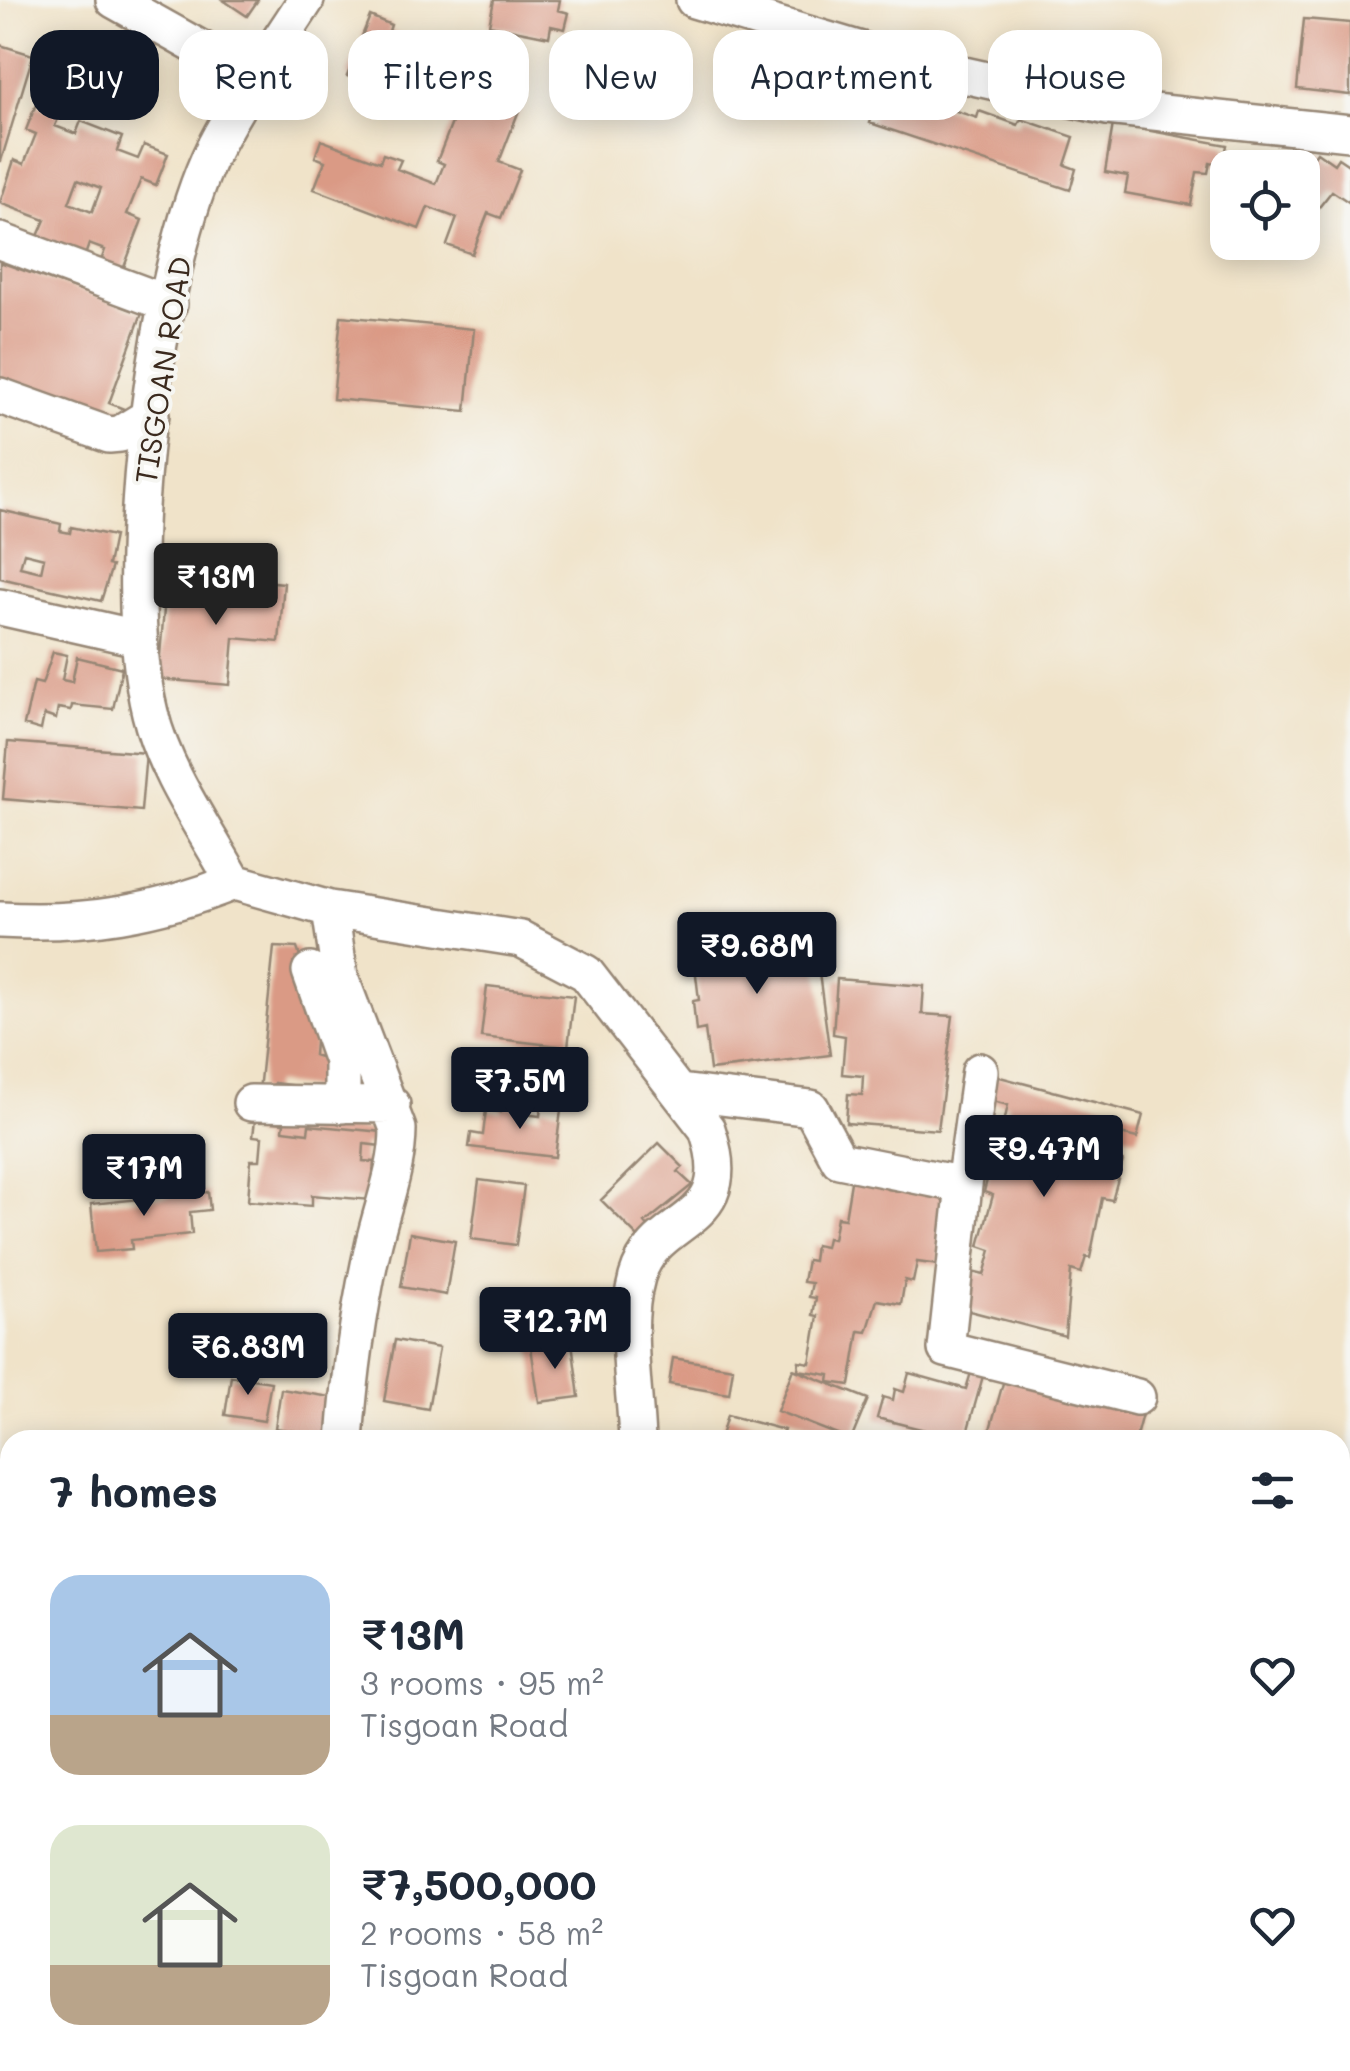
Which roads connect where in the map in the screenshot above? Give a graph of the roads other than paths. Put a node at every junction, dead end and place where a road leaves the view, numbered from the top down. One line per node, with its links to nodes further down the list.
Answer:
1 (114, 0): 5 (street)
2 (306, 0): 4 (street, TISGOAN ROAD)
3 (694, 0): 7 (street)
4 (287, 30)
5 (179, 36)
6 (231, 120): 9 (street, TISGOAN ROAD)
7 (1350, 132)
8 (0, 241): 9 (street)
9 (169, 304): 11 (street, TISGOAN ROAD)
10 (0, 396): 11 (street)
11 (151, 414): 13 (street, TISGOAN ROAD)
12 (0, 608): 13 (street)
13 (137, 638): 14 (street, TISGOAN ROAD)
14 (234, 882): 15 (street); 16 (street)
15 (330, 909): 19 (street); 22 (street)
16 (0, 920)
17 (310, 971): 21 (street)
18 (980, 1072): 23 (street)
19 (680, 1092): 23 (street); 26 (street)
20 (251, 1103): 21 (street)
21 (342, 1105): 22 (street)
22 (392, 1105): 25 (street)
23 (964, 1185): 24 (street)
24 (1137, 1397)
25 (346, 1430)
26 (636, 1430)

